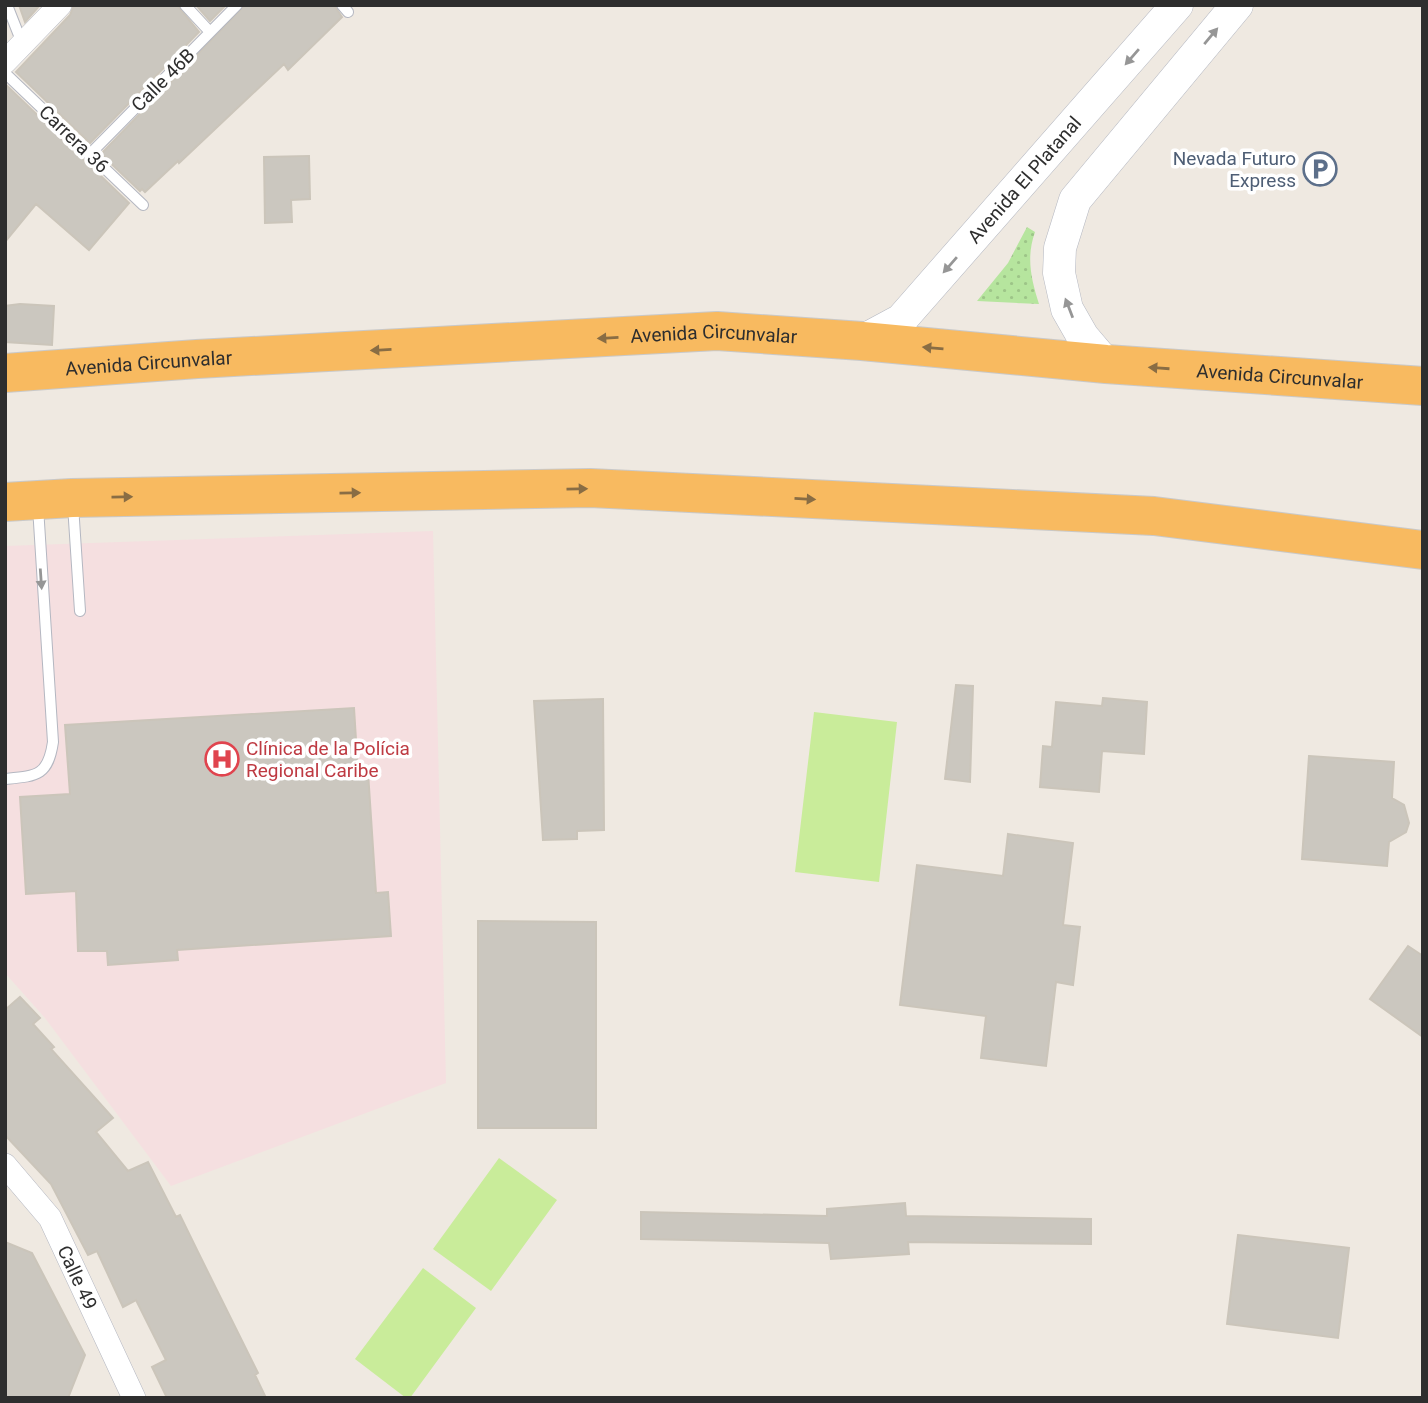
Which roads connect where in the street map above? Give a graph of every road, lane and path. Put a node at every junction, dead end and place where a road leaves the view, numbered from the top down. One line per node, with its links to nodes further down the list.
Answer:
1 (7, 5): 8 (lane)
2 (60, 5): 8 (street)
3 (185, 5): 7 (lane)
4 (237, 5): 7 (lane, Calle 46B)
5 (1177, 5): 13 (main road, Avenida El Platanal, one-way to 13)
6 (1237, 5): 14 (main road, one-way to 6)
7 (210, 32): 11 (lane, Calle 46B)
8 (22, 43): 9 (street)
9 (5, 62)
10 (5, 73): 11 (lane, Carrera 36)
11 (89, 155): 12 (lane, Carrera 36)
12 (142, 205)
13 (862, 341): 14 (highway, Avenida Circunvalar, one-way to 13); 15 (highway, Avenida Circunvalar, one-way to 15)
14 (1106, 364): 16 (highway, Avenida Circunvalar, one-way to 14)
15 (5, 373)
16 (1423, 386)
17 (38, 500): 18 (highway, one-way to 18); 19 (lane); 20 (lane, one-way to 20)
18 (1423, 550)
19 (80, 611)
20 (5, 779)
21 (5, 1165): 22 (street, Calle 49)
22 (134, 1398)

